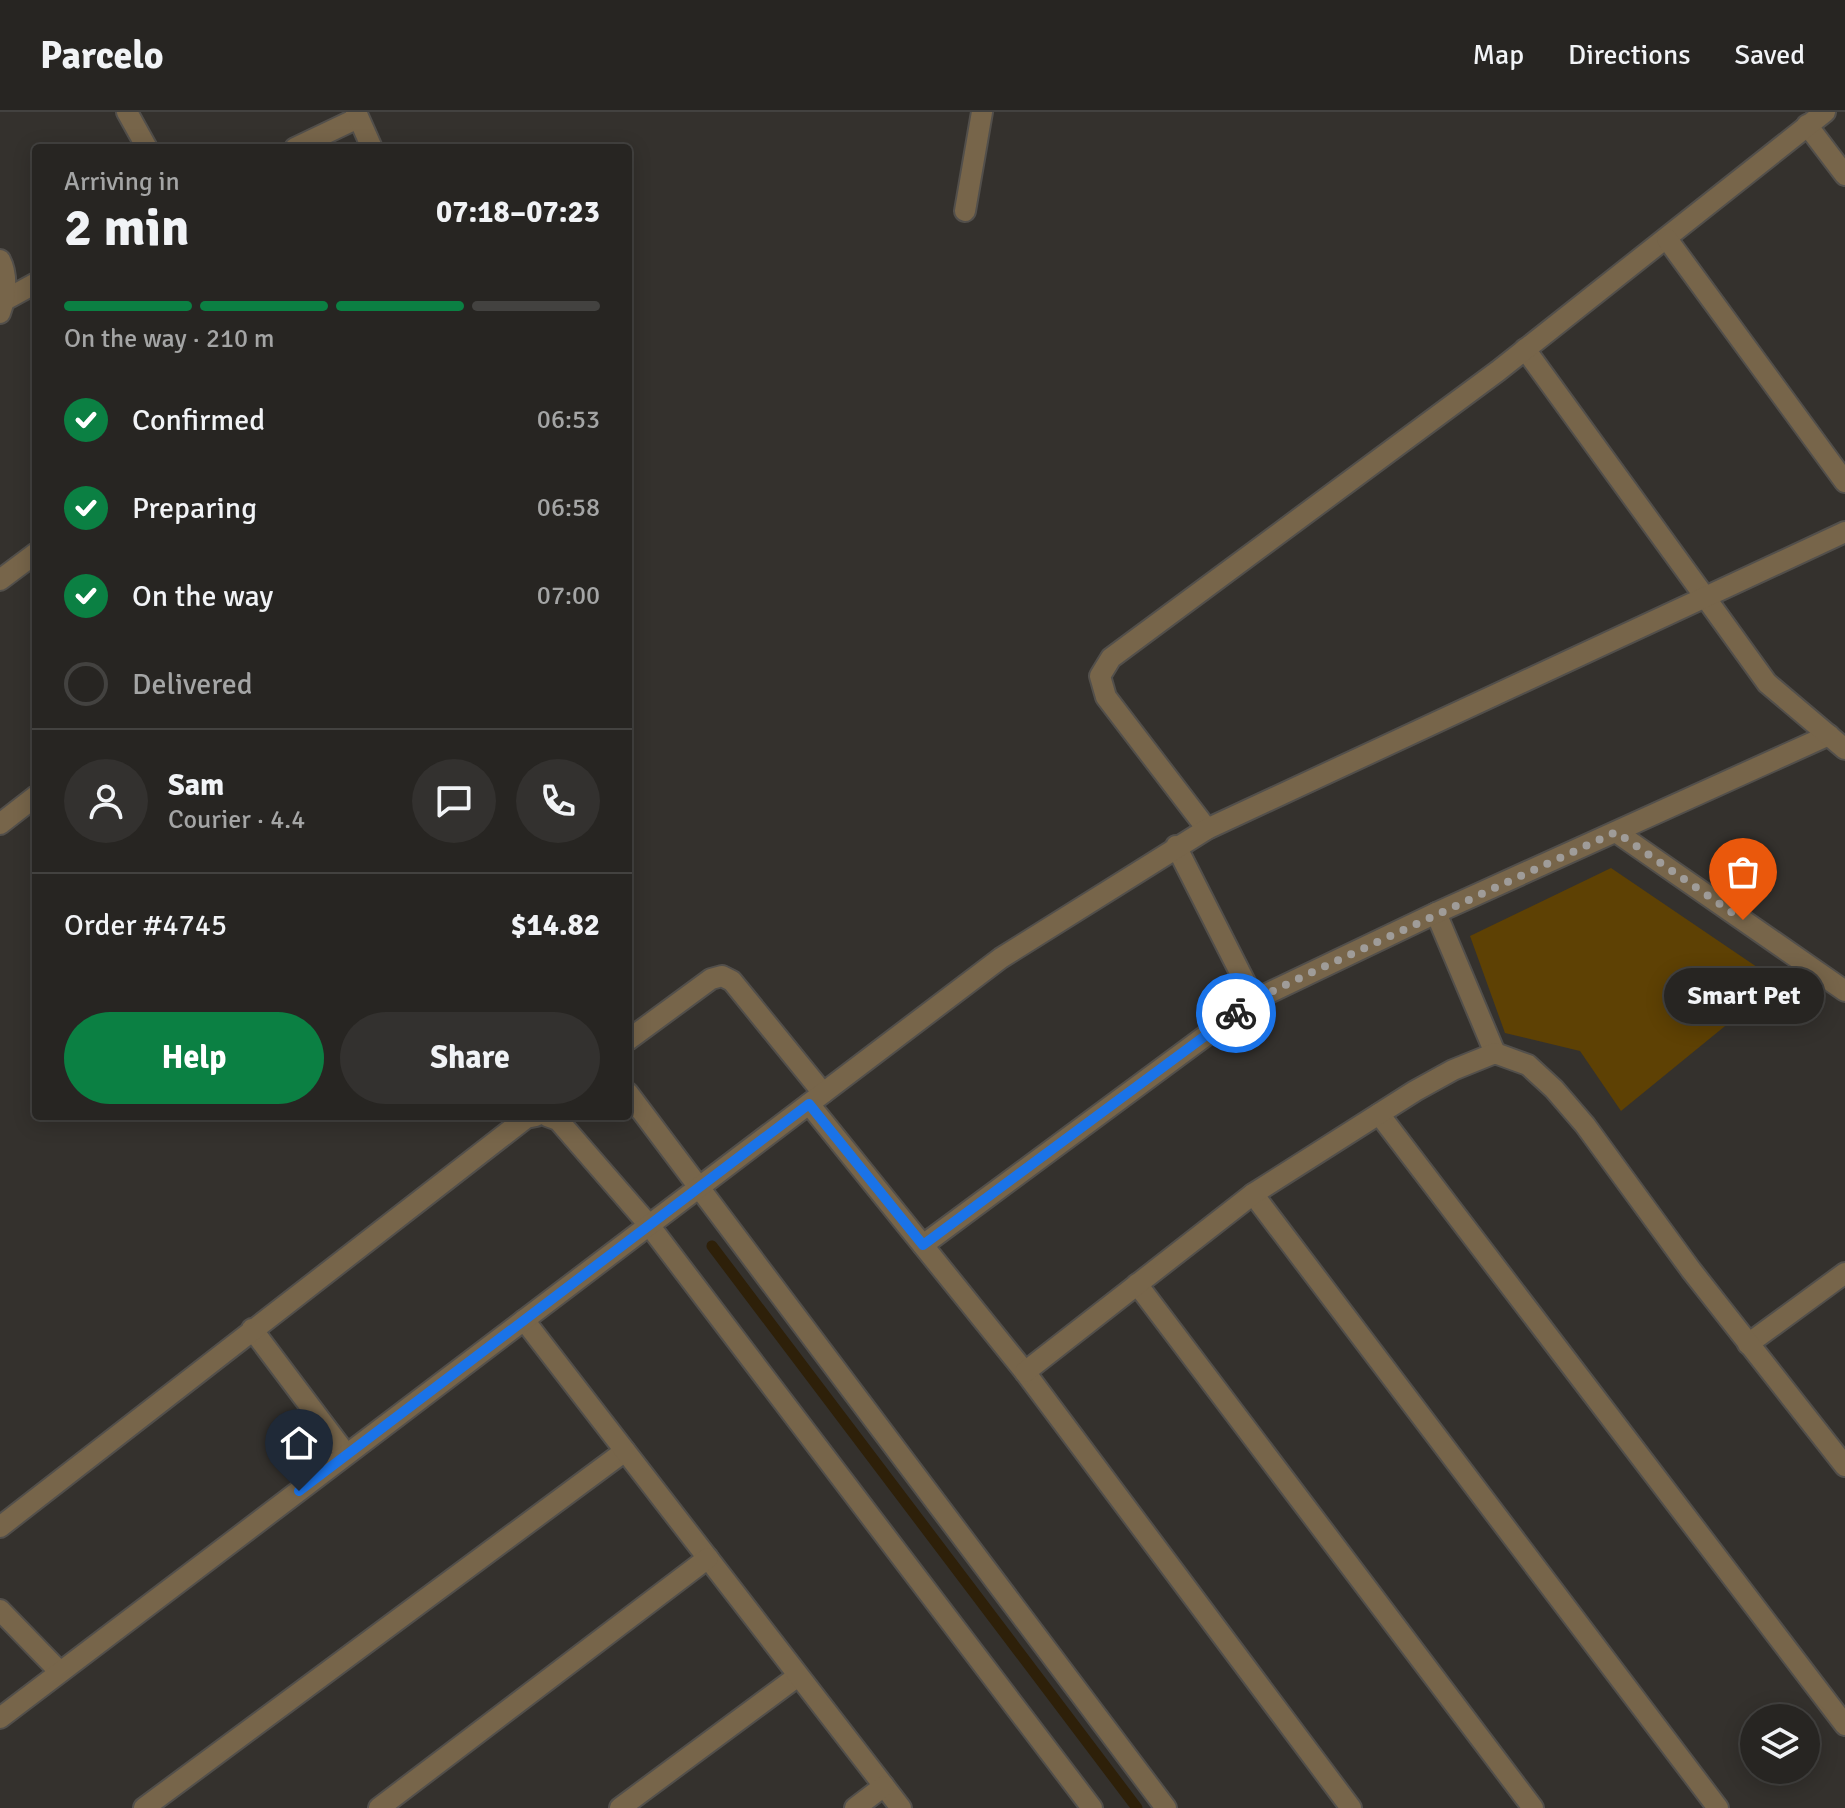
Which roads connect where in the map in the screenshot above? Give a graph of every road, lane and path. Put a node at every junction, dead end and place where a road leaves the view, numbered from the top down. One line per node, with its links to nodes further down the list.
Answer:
1 (127, 112): 6 (street)
2 (982, 112): 10 (street)
3 (1825, 112): 5 (street)
4 (357, 115): 7 (street); 8 (street)
5 (1807, 125): 9 (street); 11 (street)
6 (145, 144)
7 (303, 144)
8 (370, 144)
9 (1845, 175)
10 (965, 211)
11 (1667, 239): 15 (street); 16 (street)
12 (0, 260): 14 (street)
13 (32, 286): 14 (street)
14 (2, 307)
15 (1525, 349): 20 (street); 25 (street)
16 (1845, 482)
17 (1845, 532): 20 (street)
18 (32, 556): 19 (street)
19 (0, 580)
20 (1705, 597): 21 (street); 25 (street)
21 (1829, 735): 22 (street); 26 (street)
22 (1845, 749)
23 (32, 799): 24 (street)
24 (0, 824)
25 (1207, 829): 27 (street)
26 (1616, 832): 28 (street); 29 (street)
27 (1176, 846): 30 (street); 34 (street)
28 (1436, 913): 30 (street); 32 (street)
29 (1845, 991)
30 (1254, 1000): 41 (street)
31 (632, 1037): 34 (street)
32 (1495, 1053): 35 (street); 46 (street)
33 (632, 1098): 38 (street)
34 (816, 1098): 38 (street); 41 (street)
35 (1379, 1114): 39 (street); 57 (street)
36 (523, 1120): 45 (street)
37 (558, 1120): 40 (street)
38 (700, 1186): 40 (street); 65 (street)
39 (1253, 1194): 43 (street); 68 (street)
40 (649, 1225): 44 (street); 64 (street)
41 (923, 1245): 47 (street)
42 (1845, 1273): 46 (street)
43 (1137, 1284): 47 (street); 67 (street)
44 (524, 1320): 48 (street); 49 (street)
45 (252, 1329): 49 (street); 51 (street)
46 (1748, 1344): 50 (street)
47 (1025, 1372): 66 (street)
48 (625, 1451): 52 (street); 59 (street)
49 (346, 1454): 54 (street)
50 (1845, 1466)
51 (0, 1527)
52 (708, 1558): 55 (street); 60 (street)
53 (0, 1610): 54 (street)
54 (60, 1672): 56 (street)
55 (798, 1676): 58 (street); 61 (street)
56 (0, 1718)
57 (1845, 1725)
58 (884, 1786): 62 (street); 63 (street)
59 (144, 1808)
60 (379, 1808)
61 (620, 1808)
62 (855, 1808)
63 (901, 1808)
64 (1092, 1808)
65 (1166, 1808)
66 (1351, 1808)
67 (1533, 1808)
68 (1718, 1808)

